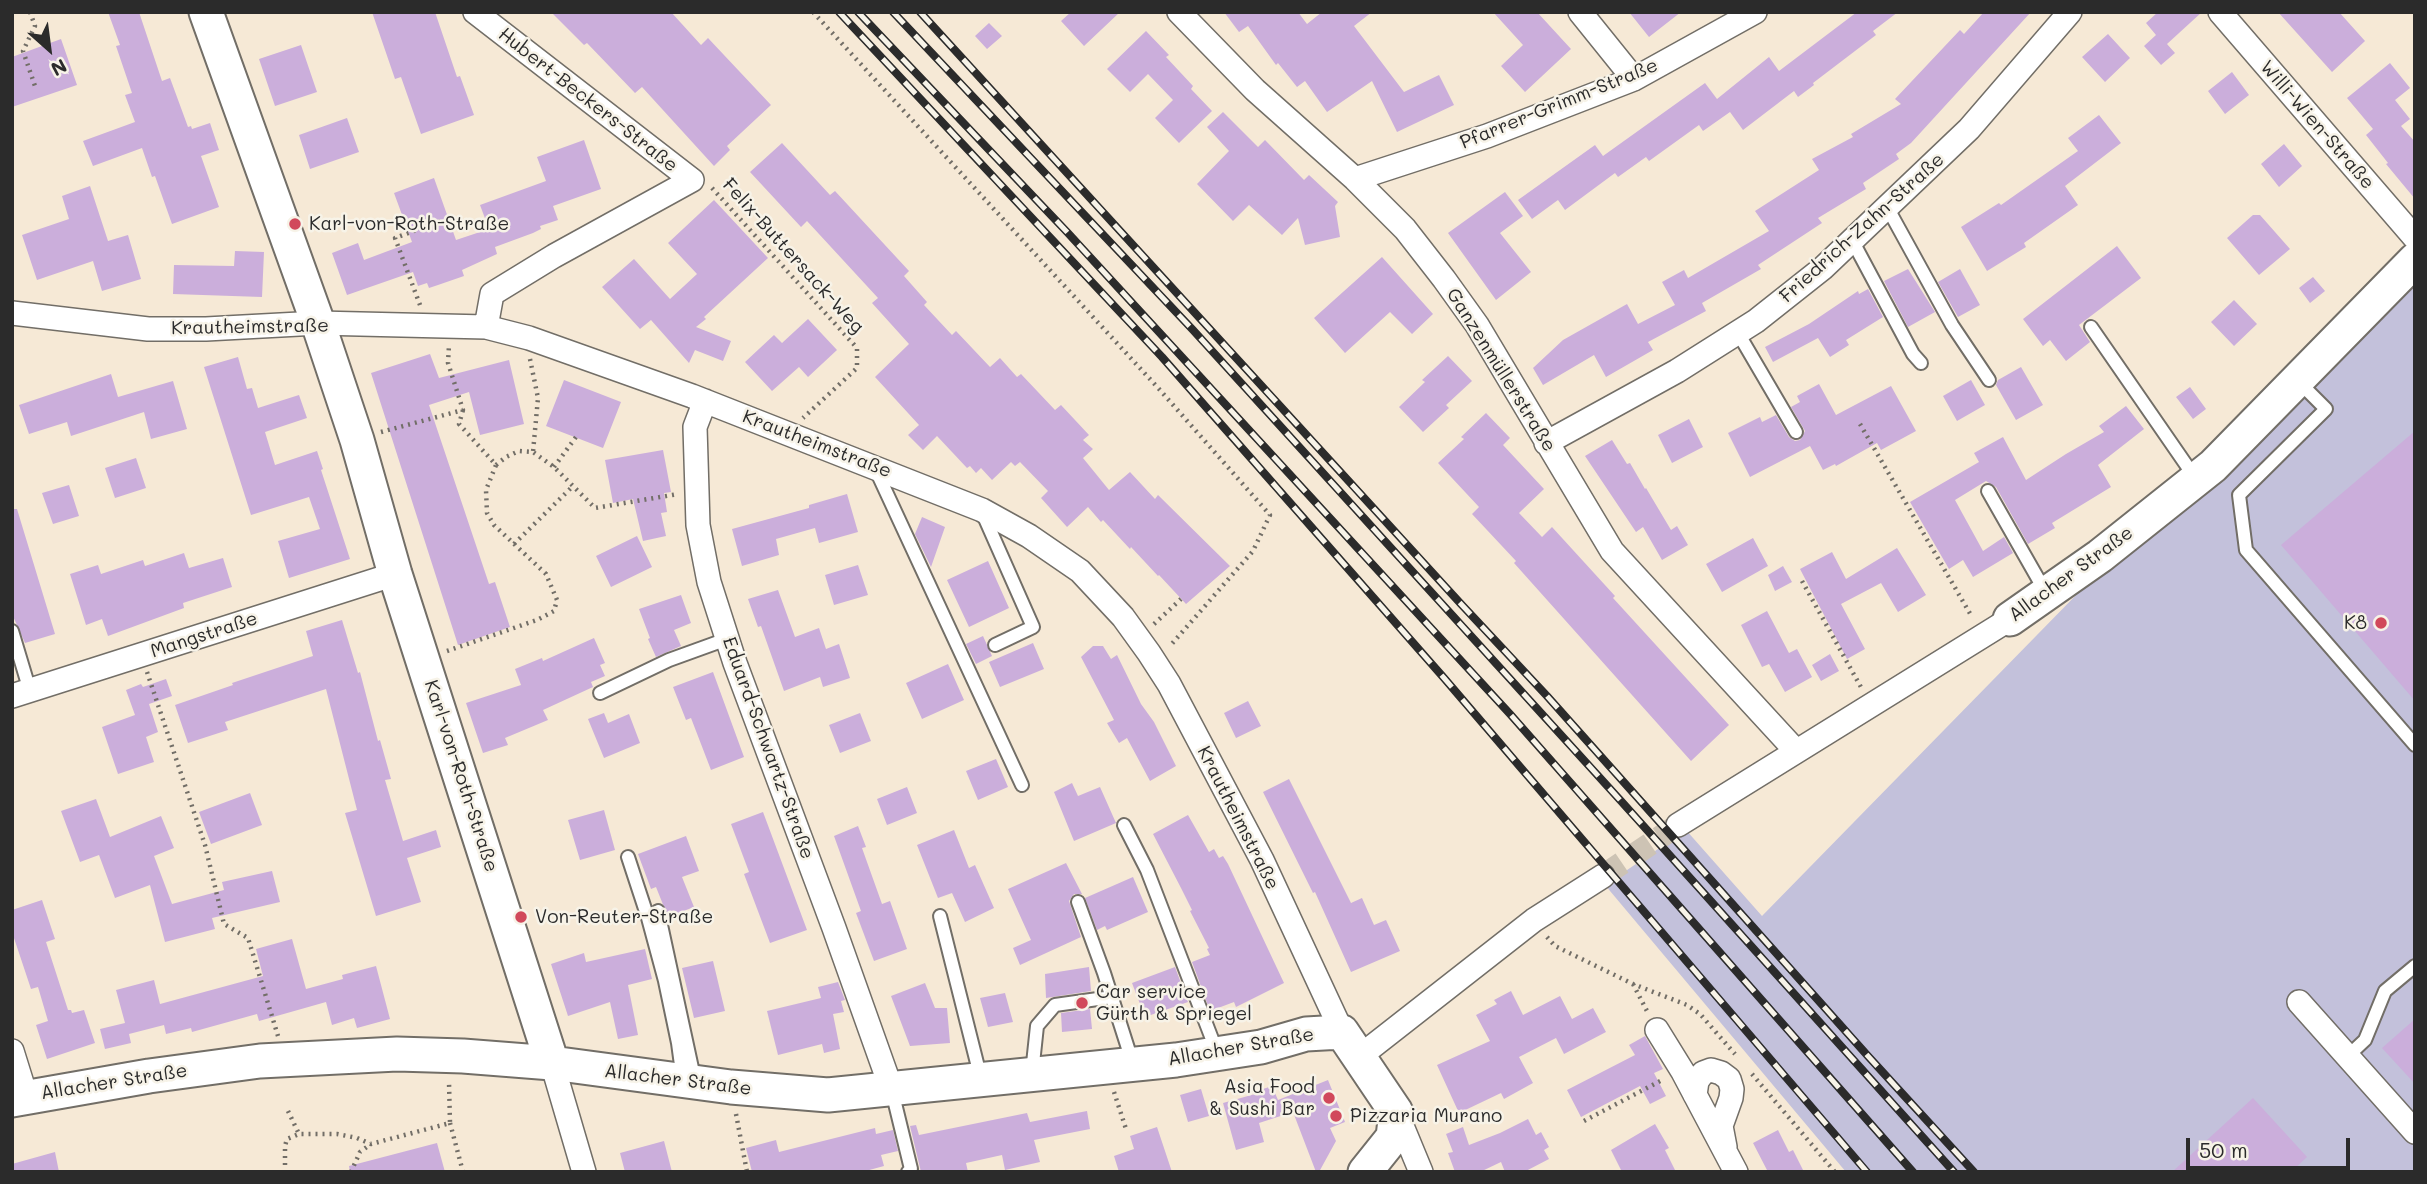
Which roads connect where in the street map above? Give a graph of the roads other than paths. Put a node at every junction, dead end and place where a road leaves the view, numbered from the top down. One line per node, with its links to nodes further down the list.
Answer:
1 (206, 12): 15 (street, Karl-von-Roth-Straße)
2 (475, 12): 16 (street, Hubert-Beckers-Straße)
3 (1179, 12): 9 (street, Ganzenmüllerstraße)
4 (1580, 12): 8 (street)
5 (1755, 12): 8 (street, Pfarrer-Grimm-Straße)
6 (2070, 12): 10 (street, Friedrich-Zahn-Straße)
7 (2220, 12): 11 (street, Willi-Wien-Straße)
8 (1634, 79): 9 (street, Pfarrer-Grimm-Straße)
9 (1355, 178): 24 (street, Ganzenmüllerstraße)
10 (1887, 208): 12 (street, Friedrich-Zahn-Straße); 20 (lane)
11 (2415, 238)
12 (1852, 240): 18 (street, Friedrich-Zahn-Straße); 19 (lane)
13 (2411, 273): 21 (street, Allacher Straße)
14 (12, 313): 15 (street, Krautheimstraße)
15 (318, 323): 16 (street, Krautheimstraße); 29 (street, Karl-von-Roth-Straße)
16 (486, 327): 22 (street, Krautheimstraße)
17 (2091, 327): 26 (lane)
18 (1738, 333): 23 (lane); 24 (street, Friedrich-Zahn-Straße)
19 (1921, 363)
20 (1989, 380)
21 (2297, 380): 26 (street, Allacher Straße); 37 (lane)
22 (705, 401): 25 (street, Krautheimstraße); 33 (street, Eduard-Schwartz-Straße)
23 (1796, 432)
24 (1546, 443): 38 (street, Ganzenmüllerstraße)
25 (875, 467): 28 (street, Krautheimstraße); 39 (lane)
26 (2196, 479): 30 (street, Allacher Straße)
27 (1988, 491): 30 (lane)
28 (982, 510): 34 (lane); 51 (street, Krautheimstraße)
29 (395, 574): 36 (street, Mangstraße); 55 (street, Karl-von-Roth-Straße)
30 (2047, 594): 31 (street, Allacher Straße)
31 (1997, 628): 38 (street, Allacher Straße)
32 (12, 631): 36 (lane)
33 (727, 639): 35 (lane); 60 (street, Eduard-Schwartz-Straße)
34 (995, 645)
35 (600, 693)
36 (21, 694)
37 (2415, 745)
38 (1796, 751): 41 (street, Allacher Straße)
39 (1022, 785)
40 (1125, 825): 53 (lane)
41 (1678, 825)
42 (628, 857): 59 (lane)
43 (1603, 876): 51 (street)
44 (1078, 902): 48 (lane)
45 (658, 911): 59 (lane)
46 (940, 916): 58 (lane)
47 (2415, 966): 54 (lane)
48 (1112, 997): 56 (lane); 57 (lane)
49 (2299, 1002): 54 (street)
50 (1657, 1030): 61 (street)
51 (1351, 1045): 53 (street, Allacher Straße); 63 (street)
52 (12, 1051): 62 (street)
53 (1217, 1053): 57 (street, Allacher Straße)
54 (2348, 1056): 64 (street)
55 (552, 1063): 59 (street, Allacher Straße); 62 (street, Allacher Straße); 67 (street)
56 (1032, 1074): 57 (street, Allacher Straße); 58 (street, Allacher Straße)
57 (1122, 1074)
58 (981, 1079): 60 (street, Allacher Straße)
59 (690, 1082): 60 (street, Allacher Straße)
60 (891, 1088): 66 (lane)
61 (1695, 1095): 65 (street); 65 (street)
62 (19, 1098)
63 (1396, 1112): 68 (street); 69 (street)
64 (2415, 1132)
65 (1732, 1164)
66 (910, 1171)
67 (584, 1172)
68 (1365, 1172)
69 (1421, 1172)

